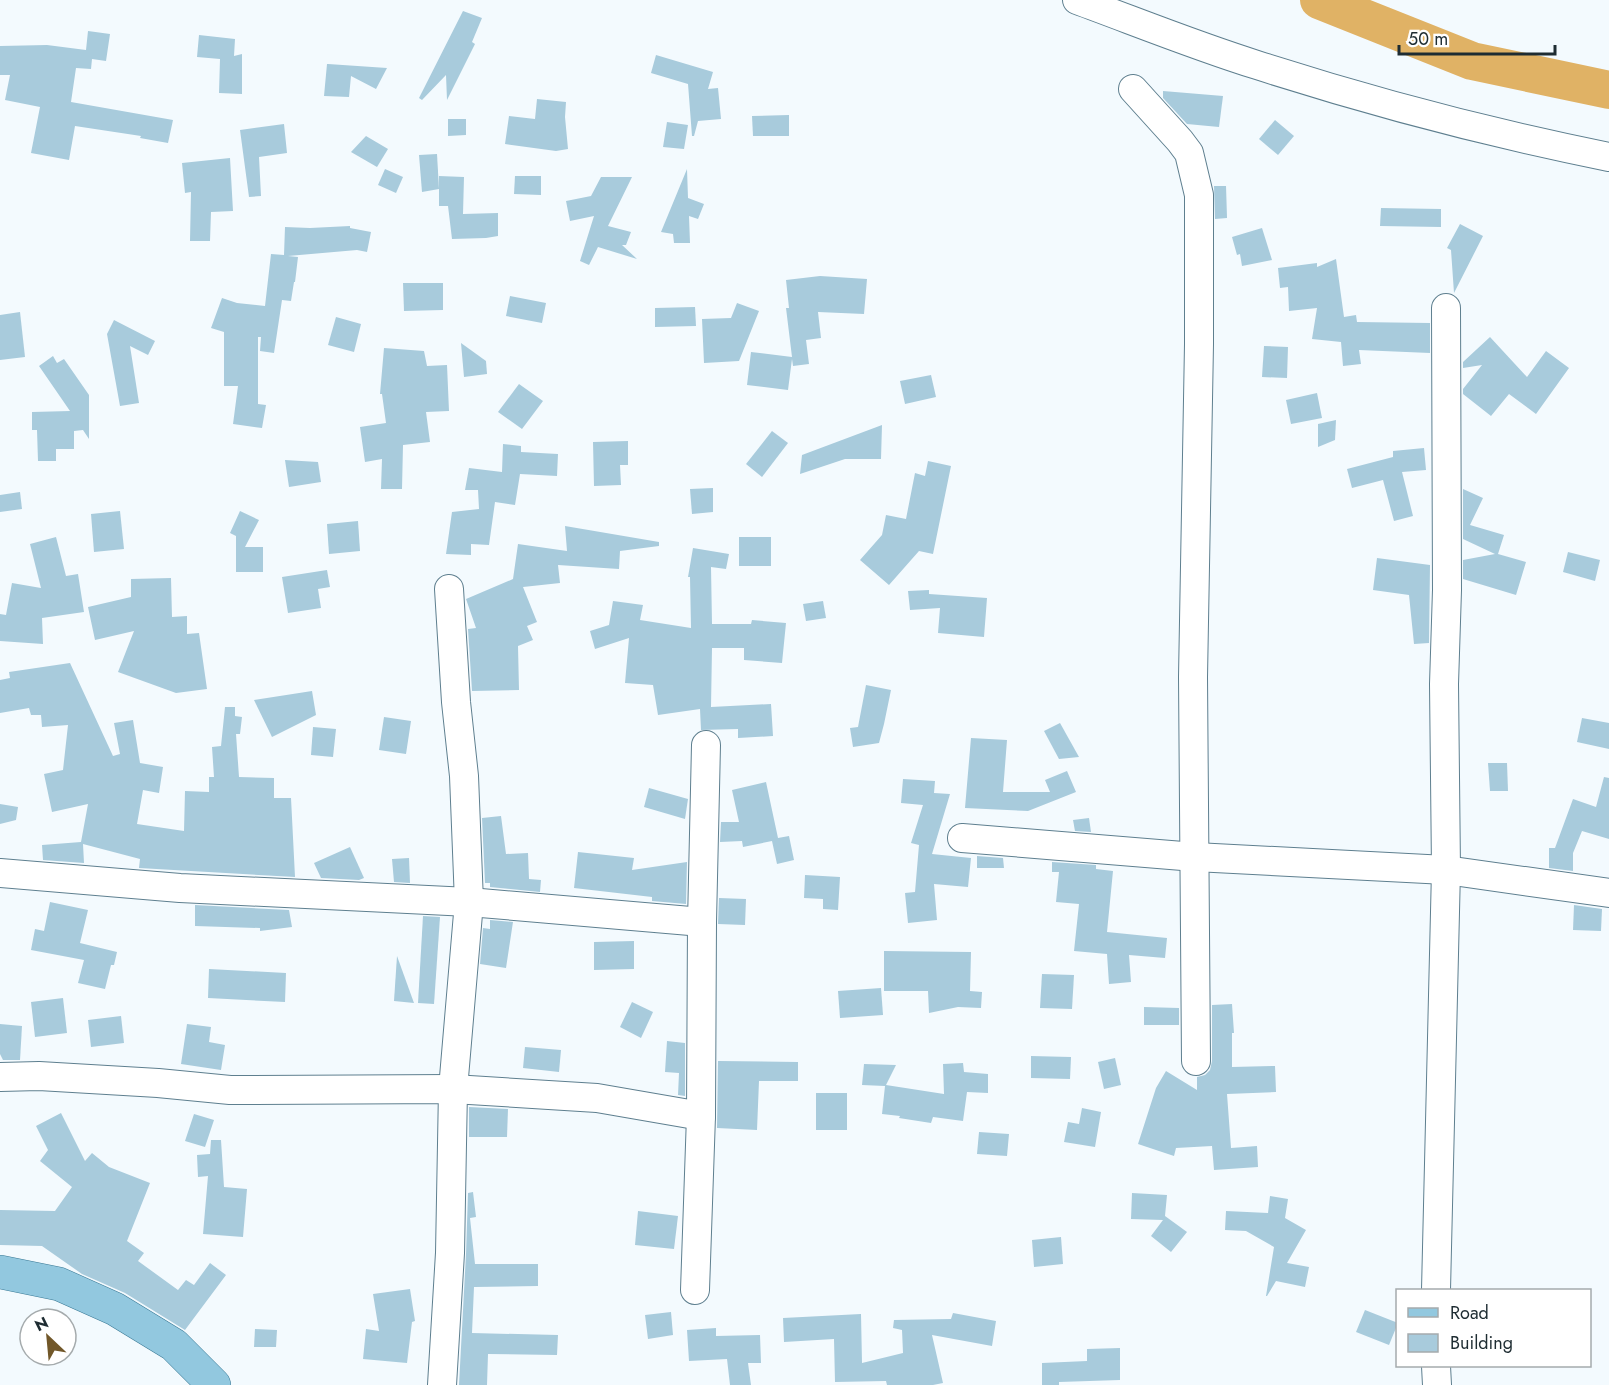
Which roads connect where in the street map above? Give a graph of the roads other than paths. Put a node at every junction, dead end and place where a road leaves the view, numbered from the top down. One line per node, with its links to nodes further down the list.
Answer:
1 (1077, 0): 3 (street)
2 (1133, 89): 8 (street)
3 (1609, 157)
4 (1446, 309): 9 (street)
5 (449, 589): 12 (street)
6 (706, 744): 13 (street)
7 (962, 838): 8 (street)
8 (1195, 857): 9 (street); 14 (street)
9 (1446, 870): 11 (street); 19 (street)
10 (0, 873): 12 (street)
11 (1609, 893)
12 (469, 902): 13 (street); 16 (street)
13 (702, 922): 17 (street)
14 (1196, 1061)
15 (0, 1077): 16 (street)
16 (453, 1089): 17 (street); 23 (street)
17 (701, 1116): 20 (street)
18 (0, 1272): 22 (main road)
19 (1436, 1289)
20 (695, 1290)
21 (1436, 1367): 24 (street)
22 (214, 1385)
23 (442, 1385)
24 (1437, 1385)

